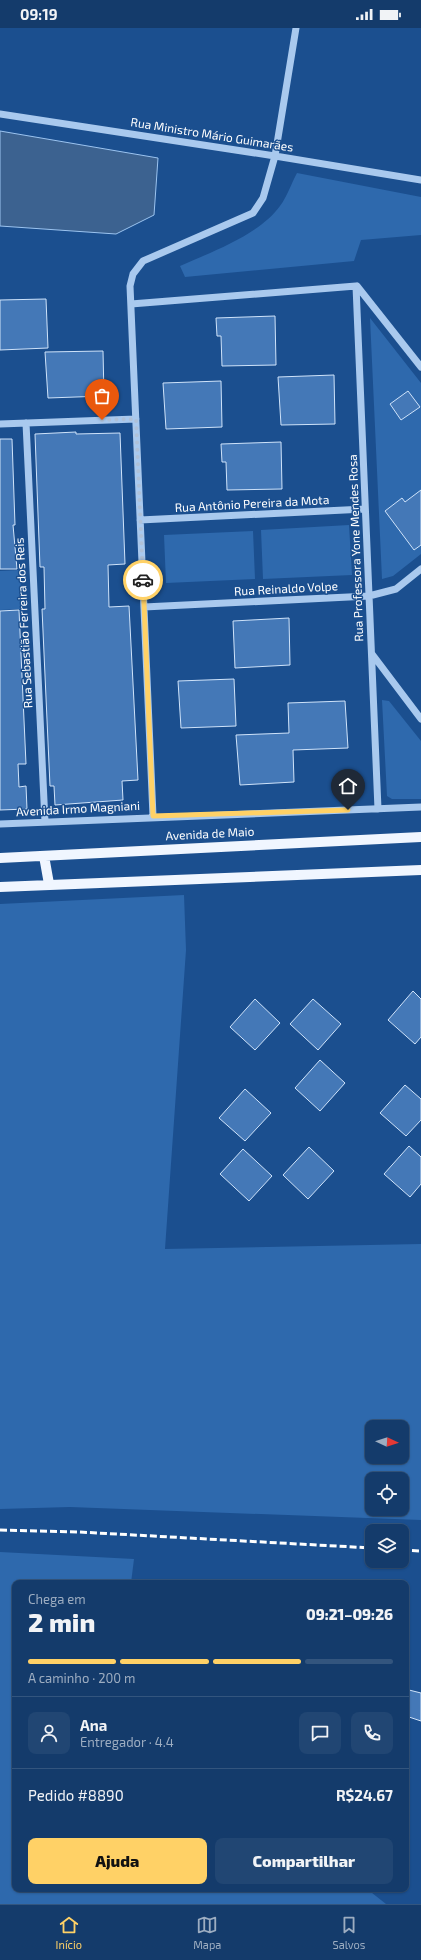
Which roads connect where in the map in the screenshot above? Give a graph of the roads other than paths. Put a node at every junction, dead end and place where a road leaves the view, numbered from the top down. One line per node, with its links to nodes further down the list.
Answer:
1 (296, 28): 3 (street)
2 (0, 114): 3 (street, Rua Ministro Mário Guimarães)
3 (275, 156): 4 (street, Rua Ministro Mário Guimarães); 6 (street)
4 (421, 180)
5 (356, 286): 6 (street); 7 (street); 11 (street, Rua Professora Yone Mendes Rosa)
6 (131, 304): 8 (street)
7 (421, 367)
8 (136, 419): 9 (street); 12 (street)
9 (26, 423): 10 (street); 21 (street, Rua Sebastião Ferreira dos Reis)
10 (0, 424)
11 (365, 509): 12 (street, Rua Antônio Pereira da Mota); 14 (street, Rua Professora Yone Mendes Rosa)
12 (140, 520): 15 (street)
13 (421, 569): 14 (street, Rua Reinaldo Volpe)
14 (369, 596): 15 (street, Rua Reinaldo Volpe); 16 (street, Rua Professora Yone Mendes Rosa)
15 (144, 607): 20 (street)
16 (371, 654): 17 (street); 19 (street, Rua Professora Yone Mendes Rosa)
17 (421, 720)
18 (421, 807): 19 (street, Avenida Irmo Magniani)
19 (378, 809): 20 (street, Avenida Irmo Magniani)
20 (153, 816): 21 (street, Avenida Irmo Magniani)
21 (45, 822): 22 (street, Avenida Irmo Magniani)
22 (0, 824)
23 (421, 837): 24 (main road, Avenida de Maio)
24 (44, 856): 25 (main road, Avenida de Maio); 27 (main road)
25 (0, 858)
26 (421, 870): 27 (main road)
27 (49, 884): 28 (main road)
28 (0, 887)

